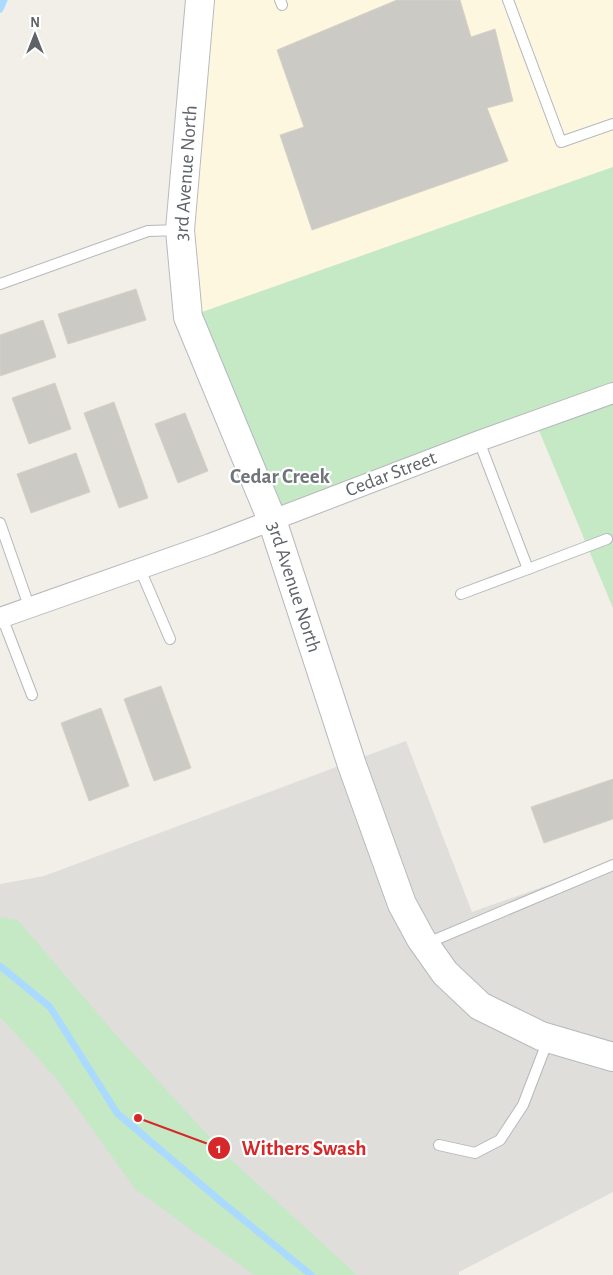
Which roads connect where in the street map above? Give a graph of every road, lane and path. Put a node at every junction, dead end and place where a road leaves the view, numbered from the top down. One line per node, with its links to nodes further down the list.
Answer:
1 (200, 0): 4 (street, 3rd Avenue North)
2 (508, 0): 3 (lane)
3 (613, 124)
4 (180, 230): 5 (lane); 8 (street, 3rd Avenue North)
5 (0, 284)
6 (613, 392): 7 (street, Cedar Street)
7 (479, 441): 8 (street, Cedar Street); 12 (lane)
8 (272, 520): 11 (street, Cedar Street); 19 (street, 3rd Avenue North)
9 (0, 523): 14 (lane)
10 (607, 539): 12 (lane)
11 (140, 569): 14 (street, Cedar Street); 16 (lane)
12 (528, 569): 13 (lane)
13 (461, 594)
14 (29, 606): 15 (street, Cedar Street)
15 (1, 617): 17 (lane)
16 (170, 639)
17 (32, 695)
18 (613, 865): 19 (lane)
19 (425, 944): 20 (street, 3rd Avenue North)
20 (548, 1038): 21 (street, 3rd Avenue North); 22 (lane)
21 (613, 1057)
22 (439, 1145)

